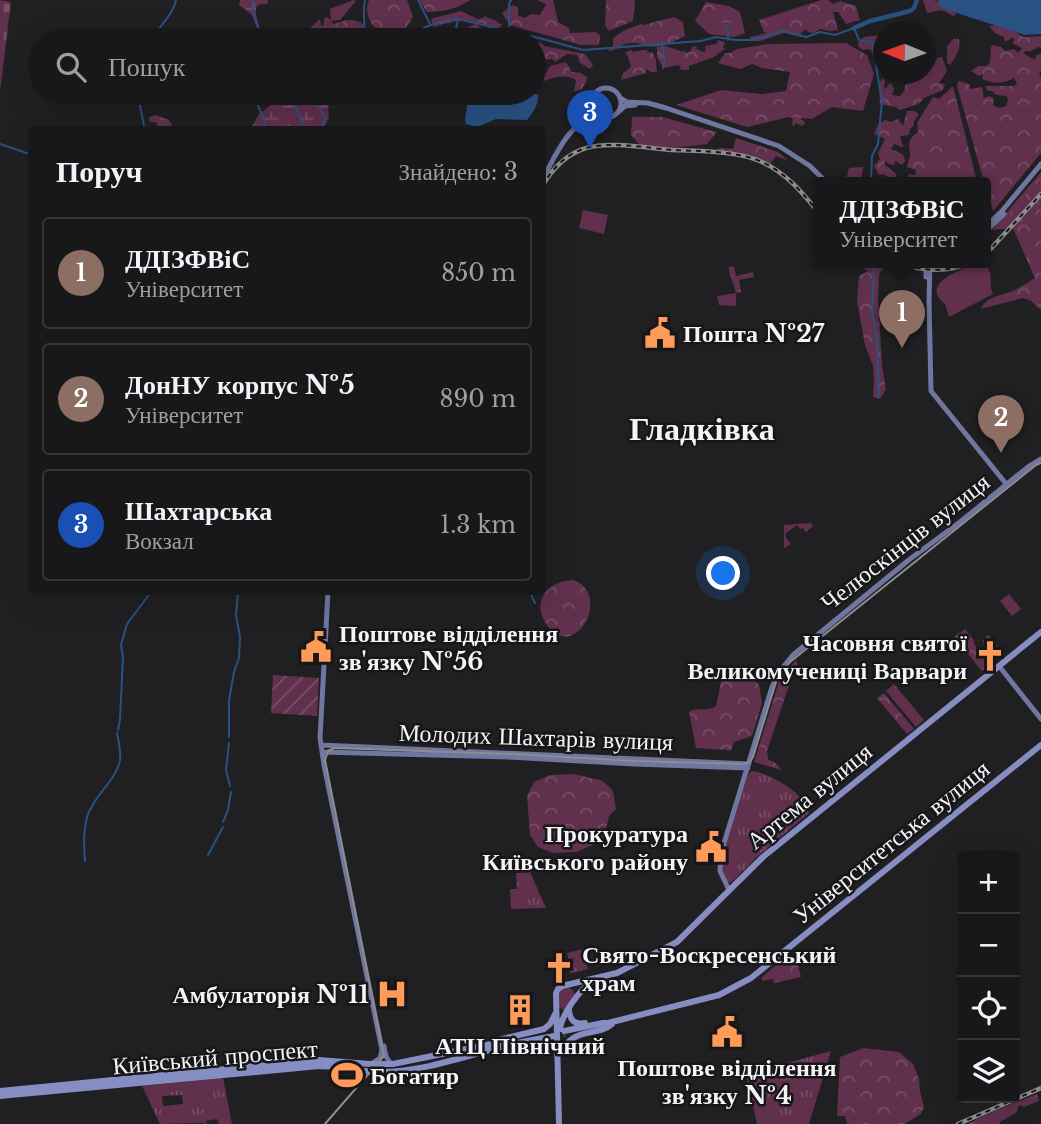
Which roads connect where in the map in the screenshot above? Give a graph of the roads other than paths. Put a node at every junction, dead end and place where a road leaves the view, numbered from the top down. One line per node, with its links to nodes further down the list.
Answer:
1 (620, 97): 2 (main road); 3 (main road); 4 (main road)
2 (625, 104): 4 (main road); 10 (main road)
3 (591, 107): 5 (main road); 7 (main road)
4 (617, 113): 5 (main road)
5 (597, 116): 9 (main road)
6 (1041, 164): 11 (main road)
7 (546, 166)
8 (1041, 170): 12 (main road)
9 (546, 173)
10 (817, 177)
11 (991, 223)
12 (991, 224)
13 (928, 268): 15 (main road)
14 (1041, 459): 15 (main road, Челюскінців вулиця)
15 (1007, 485): 22 (main road, Челюскінців вулиця)
16 (329, 595): 21 (main road)
17 (1041, 632): 18 (main road, Артема вулиця)
18 (999, 666): 19 (main road); 23 (main road, Артема вулиця)
19 (1041, 719)
20 (1041, 746): 29 (main road, Університетська вулиця)
21 (324, 748): 22 (main road, Молодих Шахтарів вулиця); 34 (main road); 37 (main road)
22 (748, 766): 23 (main road, Челюскінців вулиця)
23 (729, 890): 24 (main road, Артема вулиця)
24 (598, 979): 25 (main road, Артема вулиця); 26 (main road, Артема вулиця)
25 (569, 984): 26 (main road); 27 (main road)
26 (577, 998): 28 (main road, Артема вулиця)
27 (557, 1005): 28 (main road); 32 (main road, Артема вулиця); 33 (main road)
28 (568, 1011): 29 (main road); 32 (main road, Артема вулиця)
29 (609, 1022): 30 (main road, Університетська вулиця); 35 (main road)
30 (565, 1032)
31 (554, 1034): 33 (main road, Київський проспект)
32 (559, 1046): 35 (main road, Артема вулиця)
33 (490, 1047): 35 (main road); 38 (main road, Київський проспект); 39 (main road, Київський проспект)
34 (384, 1048): 37 (main road); 38 (main road)
35 (558, 1054): 42 (main road, Артема вулиця)
36 (323, 1063): 37 (main road, Київський проспект); 39 (main road, Київський проспект); 40 (main road, Київський проспект); 41 (main road, Київський проспект)
37 (373, 1064): 38 (main road, Київський проспект); 39 (main road)
38 (393, 1064)
39 (366, 1072)
40 (0, 1090)
41 (0, 1096)
42 (559, 1124)

